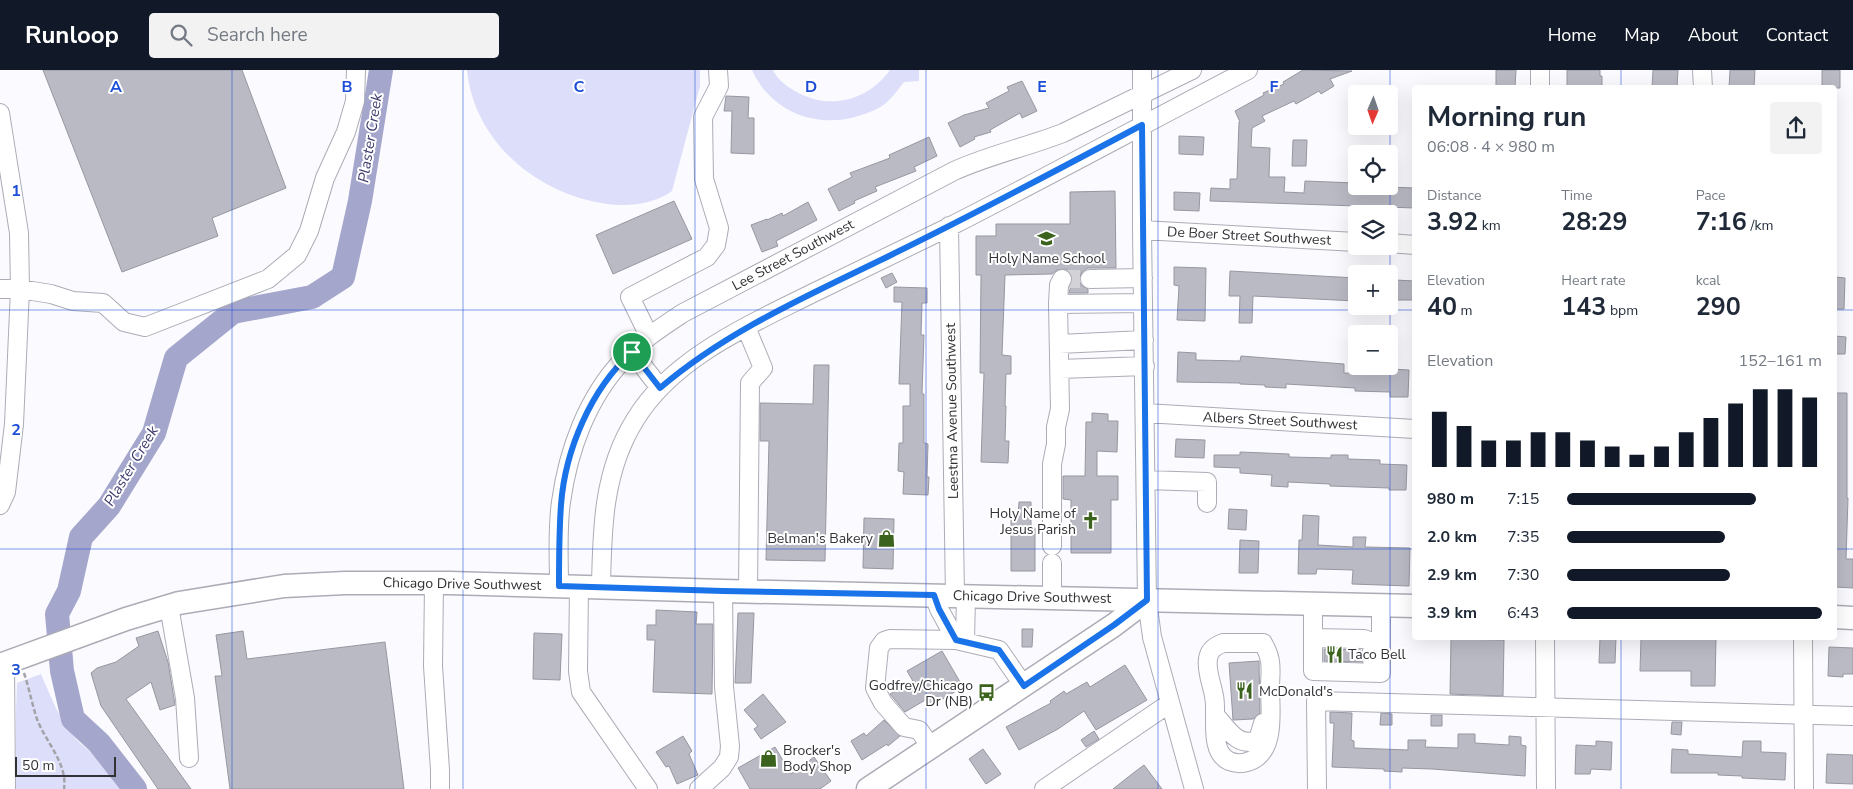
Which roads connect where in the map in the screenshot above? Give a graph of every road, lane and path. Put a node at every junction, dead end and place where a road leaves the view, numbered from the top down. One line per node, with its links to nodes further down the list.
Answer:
1 (356, 70): 22 (street)
2 (718, 70): 26 (street)
3 (1142, 70): 10 (street)
4 (1192, 70): 10 (street, Lee Street Southwest)
5 (1248, 70): 12 (street)
6 (1540, 70): 8 (street)
7 (1702, 70): 9 (street)
8 (1540, 85)
9 (1703, 85)
10 (1142, 95): 12 (street); 26 (street, Lee Street Southwest)
11 (0, 113): 22 (street)
12 (1142, 125): 13 (street); 14 (street)
13 (949, 226): 25 (street); 43 (street, Leestma Avenue Southwest)
14 (1142, 230): 15 (street, De Boer Street Southwest); 18 (street)
15 (1348, 242)
16 (1398, 244): 17 (street)
17 (1412, 245)
18 (1143, 278): 19 (street); 23 (street)
19 (1090, 279)
20 (1062, 280): 24 (street)
21 (0, 289): 22 (street)
22 (20, 290): 37 (street)
23 (1143, 303): 24 (street); 27 (street)
24 (1058, 304): 28 (street)
25 (746, 327): 32 (street); 42 (street)
26 (650, 336): 29 (street, Lee Street Southwest)
27 (1144, 340): 28 (street); 30 (street)
28 (1059, 344): 31 (street)
29 (632, 352): 32 (street); 39 (street, Lee Street Southwest)
30 (1145, 366): 31 (street); 33 (street)
31 (1060, 369): 44 (street)
32 (660, 388): 40 (street)
33 (1145, 413): 34 (street, Albers Street Southwest); 35 (street)
34 (1412, 429)
35 (1146, 480): 36 (street); 45 (street)
36 (1207, 503)
37 (0, 505)
38 (434, 583): 39 (main road, Chicago Drive Southwest); 48 (main road, Chicago Drive Southwest); 71 (street)
39 (569, 586): 40 (main road, Chicago Drive Southwest); 72 (street, Lee Street Southwest)
40 (601, 587): 41 (main road, Chicago Drive Southwest)
41 (723, 591): 42 (main road, Chicago Drive Southwest); 73 (street)
42 (748, 592): 43 (main road, Chicago Drive Southwest)
43 (952, 596): 44 (main road, Chicago Drive Southwest); 53 (street, Leestma Avenue Southwest); 53 (street)
44 (1052, 598): 45 (main road, Chicago Drive Southwest)
45 (1147, 600): 46 (main road, Chicago Drive Southwest); 59 (main road); 60 (street)
46 (1313, 604): 47 (main road, Chicago Drive Southwest); 52 (street)
47 (1381, 605): 49 (main road, Chicago Drive Southwest); 58 (street)
48 (169, 606): 57 (main road, Chicago Drive Southwest); 66 (street)
49 (1412, 606)
50 (1837, 617): 51 (main road)
51 (1853, 618)
52 (1313, 638): 58 (street); 58 (street)
53 (960, 640): 59 (street); 65 (street)
54 (1545, 640): 61 (street)
55 (1803, 640): 62 (street)
56 (1263, 643): 64 (street); 64 (street); 64 (street)
57 (13, 660): 67 (path); 68 (street)
58 (1364, 672)
59 (1024, 686): 65 (main road)
60 (1170, 703): 75 (street); 76 (street)
61 (1546, 706): 62 (street); 77 (street); 78 (street)
62 (1803, 715): 63 (street); 79 (street)
63 (1853, 716)
64 (1215, 718)
65 (932, 747): 74 (main road)
66 (189, 758)
67 (64, 783): 69 (path); 70 (path)
68 (6, 789)
69 (64, 789)
70 (68, 789)
71 (440, 789)
72 (648, 789)
73 (699, 789)
74 (868, 789)
75 (1044, 789)
76 (1194, 789)
77 (1317, 789)
78 (1546, 789)
79 (1804, 789)

